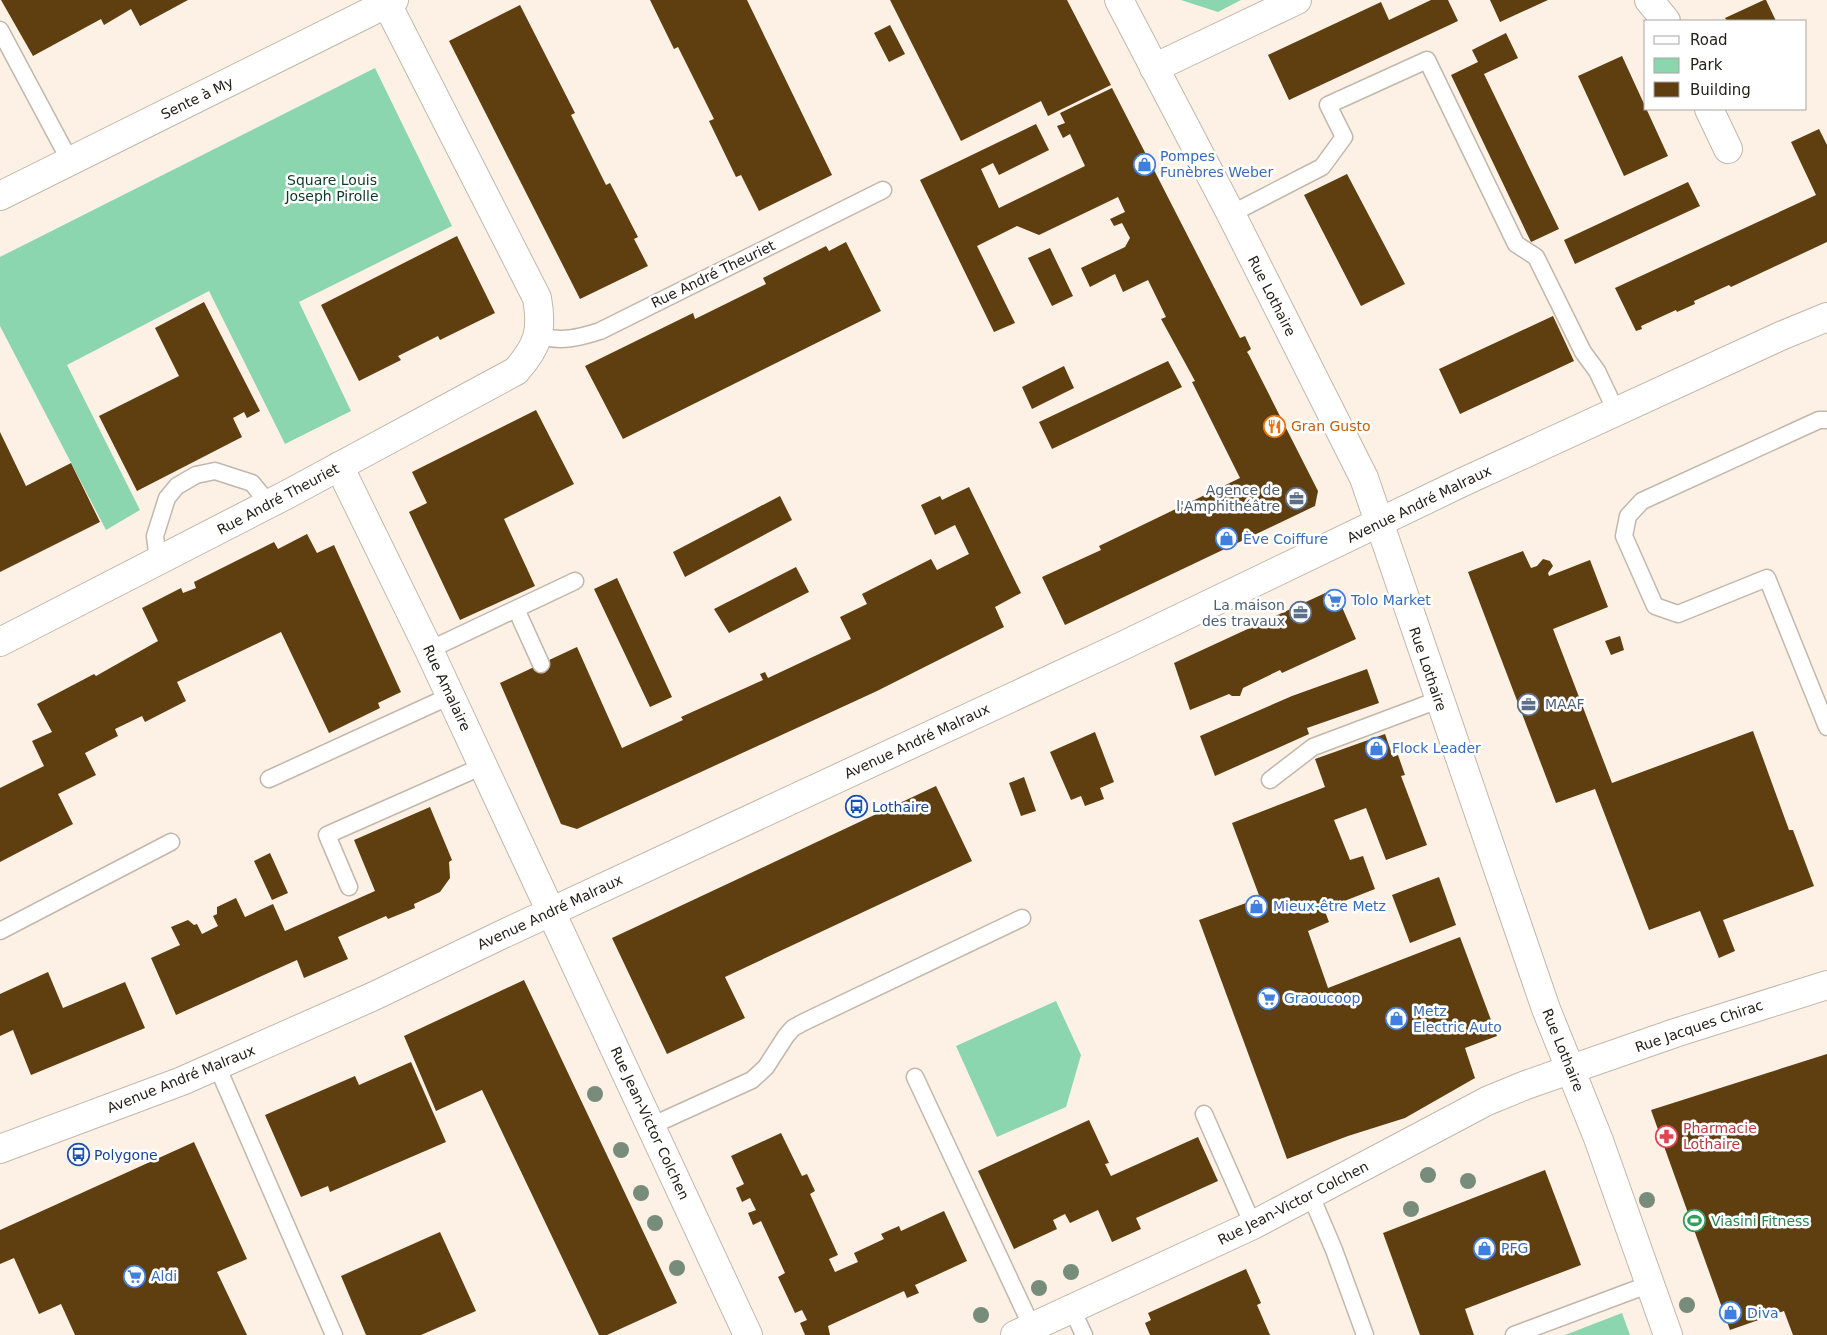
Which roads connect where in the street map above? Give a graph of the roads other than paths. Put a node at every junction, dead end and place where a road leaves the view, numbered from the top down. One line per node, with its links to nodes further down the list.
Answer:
1 (1119, 0): 7 (street, Rue Lothaire)
2 (1298, 0): 7 (street)
3 (1648, 0): 5 (street)
4 (389, 1): 10 (street, Sente à My); 15 (street, Rue André Theuriet)
5 (1665, 20)
6 (0, 30): 10 (lane)
7 (1154, 68): 13 (street, Rue Lothaire)
8 (1709, 110): 9 (street)
9 (1728, 149)
10 (70, 161): 12 (street, Sente à My)
11 (883, 190): 15 (lane, Rue André Theuriet)
12 (0, 196)
13 (1231, 214): 16 (lane); 20 (street, Rue Lothaire)
14 (1827, 317): 16 (street, Avenue André Malraux)
15 (539, 336): 18 (street, Rue André Theuriet)
16 (1616, 411): 20 (street, Avenue André Malraux)
17 (1827, 420): 29 (lane)
18 (339, 466): 19 (street, Rue André Theuriet); 25 (street, Rue Amalaire)
19 (269, 504): 21 (street, Rue André Theuriet); 21 (lane)
20 (1381, 522): 28 (street, Rue Lothaire); 35 (street, Avenue André Malraux)
21 (158, 561): 24 (street, Rue André Theuriet)
22 (575, 581): 23 (lane)
23 (516, 609): 25 (lane); 26 (lane)
24 (0, 642)
25 (429, 650): 27 (street, Rue Amalaire)
26 (541, 664)
27 (450, 696): 30 (street, Rue Amalaire); 31 (lane)
28 (1438, 700): 32 (lane); 40 (street, Rue Lothaire)
29 (1827, 727)
30 (483, 766): 34 (lane); 35 (street, Rue Amalaire)
31 (269, 779)
32 (1270, 780)
33 (171, 842): 37 (lane)
34 (349, 887)
35 (551, 912): 39 (street, Avenue André Malraux); 43 (street, Rue Jean-Victor Colchen)
36 (1022, 918): 43 (lane)
37 (0, 931)
38 (1827, 985): 40 (street, Rue Jacques Chirac)
39 (217, 1066): 44 (street, Avenue André Malraux); 50 (lane)
40 (1571, 1070): 45 (street, Rue Jean-Victor Colchen); 47 (street, Rue Lothaire)
41 (916, 1077): 49 (lane)
42 (1204, 1114): 46 (lane)
43 (651, 1126): 51 (street, Rue Jean-Victor Colchen)
44 (0, 1149)
45 (1311, 1196): 46 (street, Rue Jean-Victor Colchen); 53 (lane)
46 (1253, 1225): 48 (street, Rue Jean-Victor Colchen)
47 (1650, 1284): 54 (lane); 55 (street, Rue Lothaire)
48 (1072, 1309): 49 (street, Rue Jean-Victor Colchen); 52 (lane)
49 (1023, 1331)
50 (334, 1335)
51 (748, 1335)
52 (1084, 1335)
53 (1365, 1335)
54 (1514, 1335)
55 (1668, 1335)

